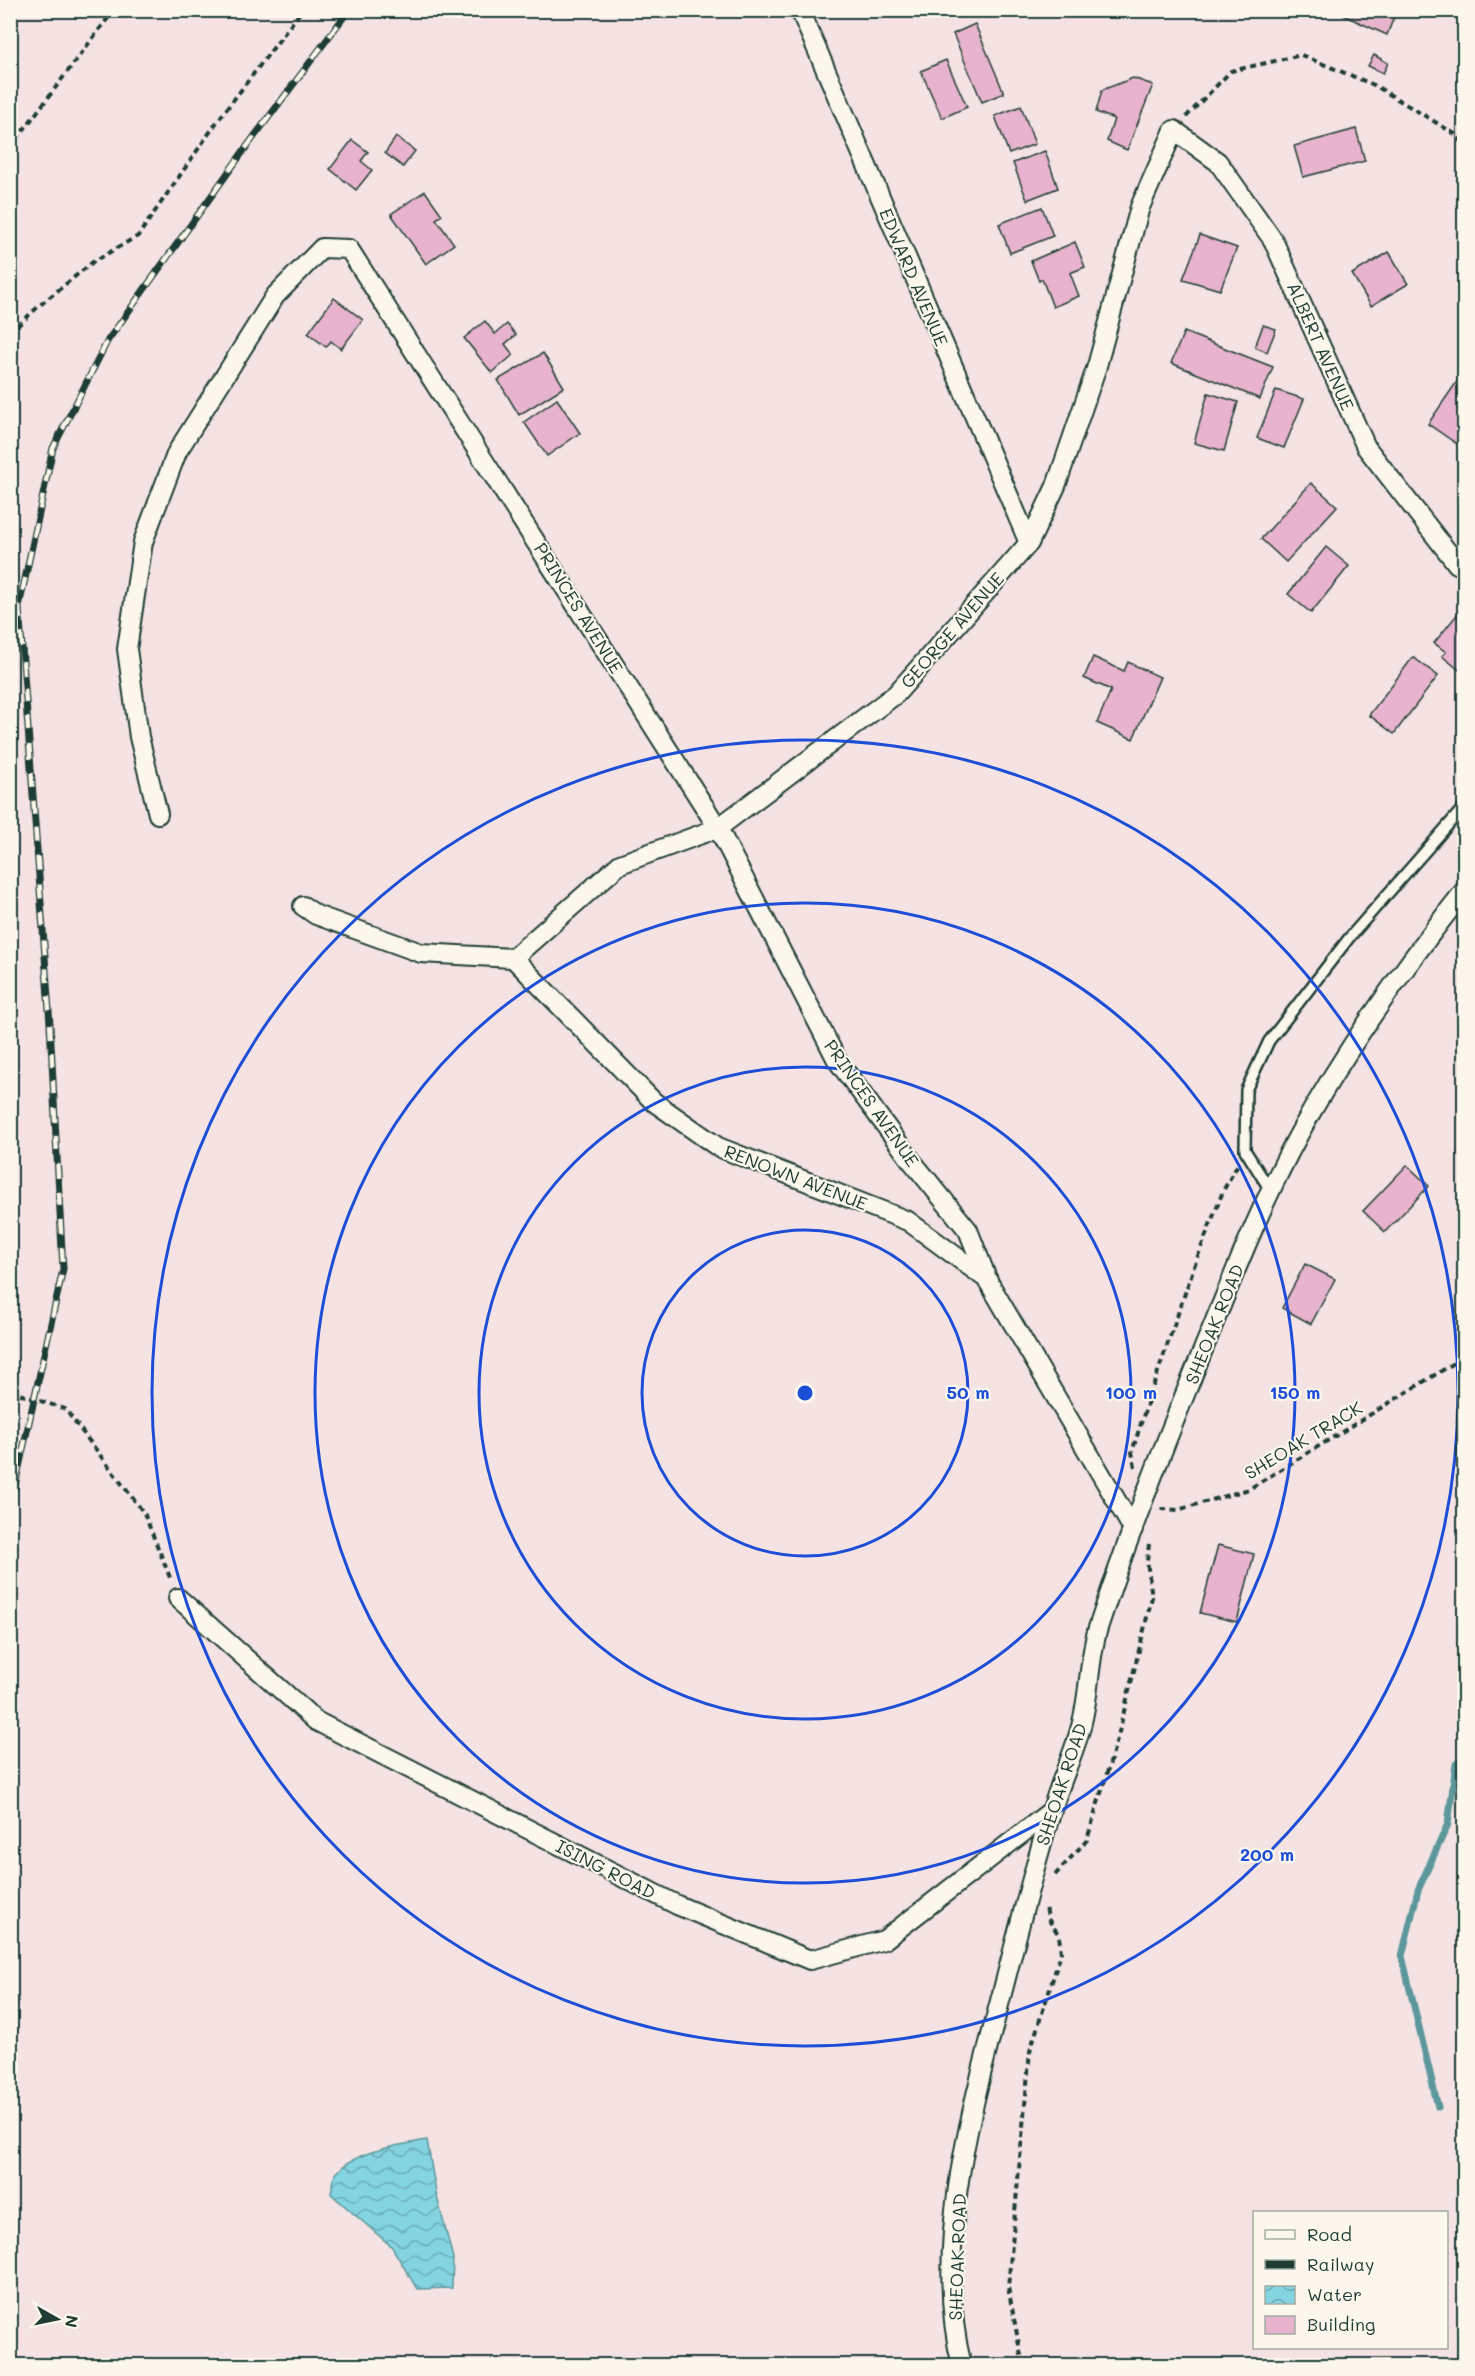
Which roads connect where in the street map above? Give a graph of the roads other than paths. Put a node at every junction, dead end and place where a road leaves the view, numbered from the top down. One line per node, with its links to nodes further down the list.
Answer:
1 (800, 10): 3 (street, EDWARD AVENUE)
2 (1174, 129): 3 (street, GEORGE AVENUE); 4 (street, ALBERT AVENUE)
3 (1029, 543): 7 (street, GEORGE AVENUE)
4 (1464, 567)
5 (1464, 807): 11 (lane)
6 (158, 814): 7 (street, PRINCES AVENUE)
7 (718, 828): 10 (street, GEORGE AVENUE); 12 (street, PRINCES AVENUE)
8 (1464, 891): 11 (street, SHEOAK ROAD)
9 (303, 906): 10 (street)
10 (513, 958): 12 (street, RENOWN AVENUE)
11 (1270, 1190): 13 (street, SHEOAK ROAD)
12 (988, 1281): 13 (street, PRINCES AVENUE)
13 (1133, 1529): 15 (street, SHEOAK ROAD)
14 (178, 1598): 15 (street, ISING ROAD)
15 (1051, 1811): 16 (street, SHEOAK ROAD)
16 (962, 2366)

